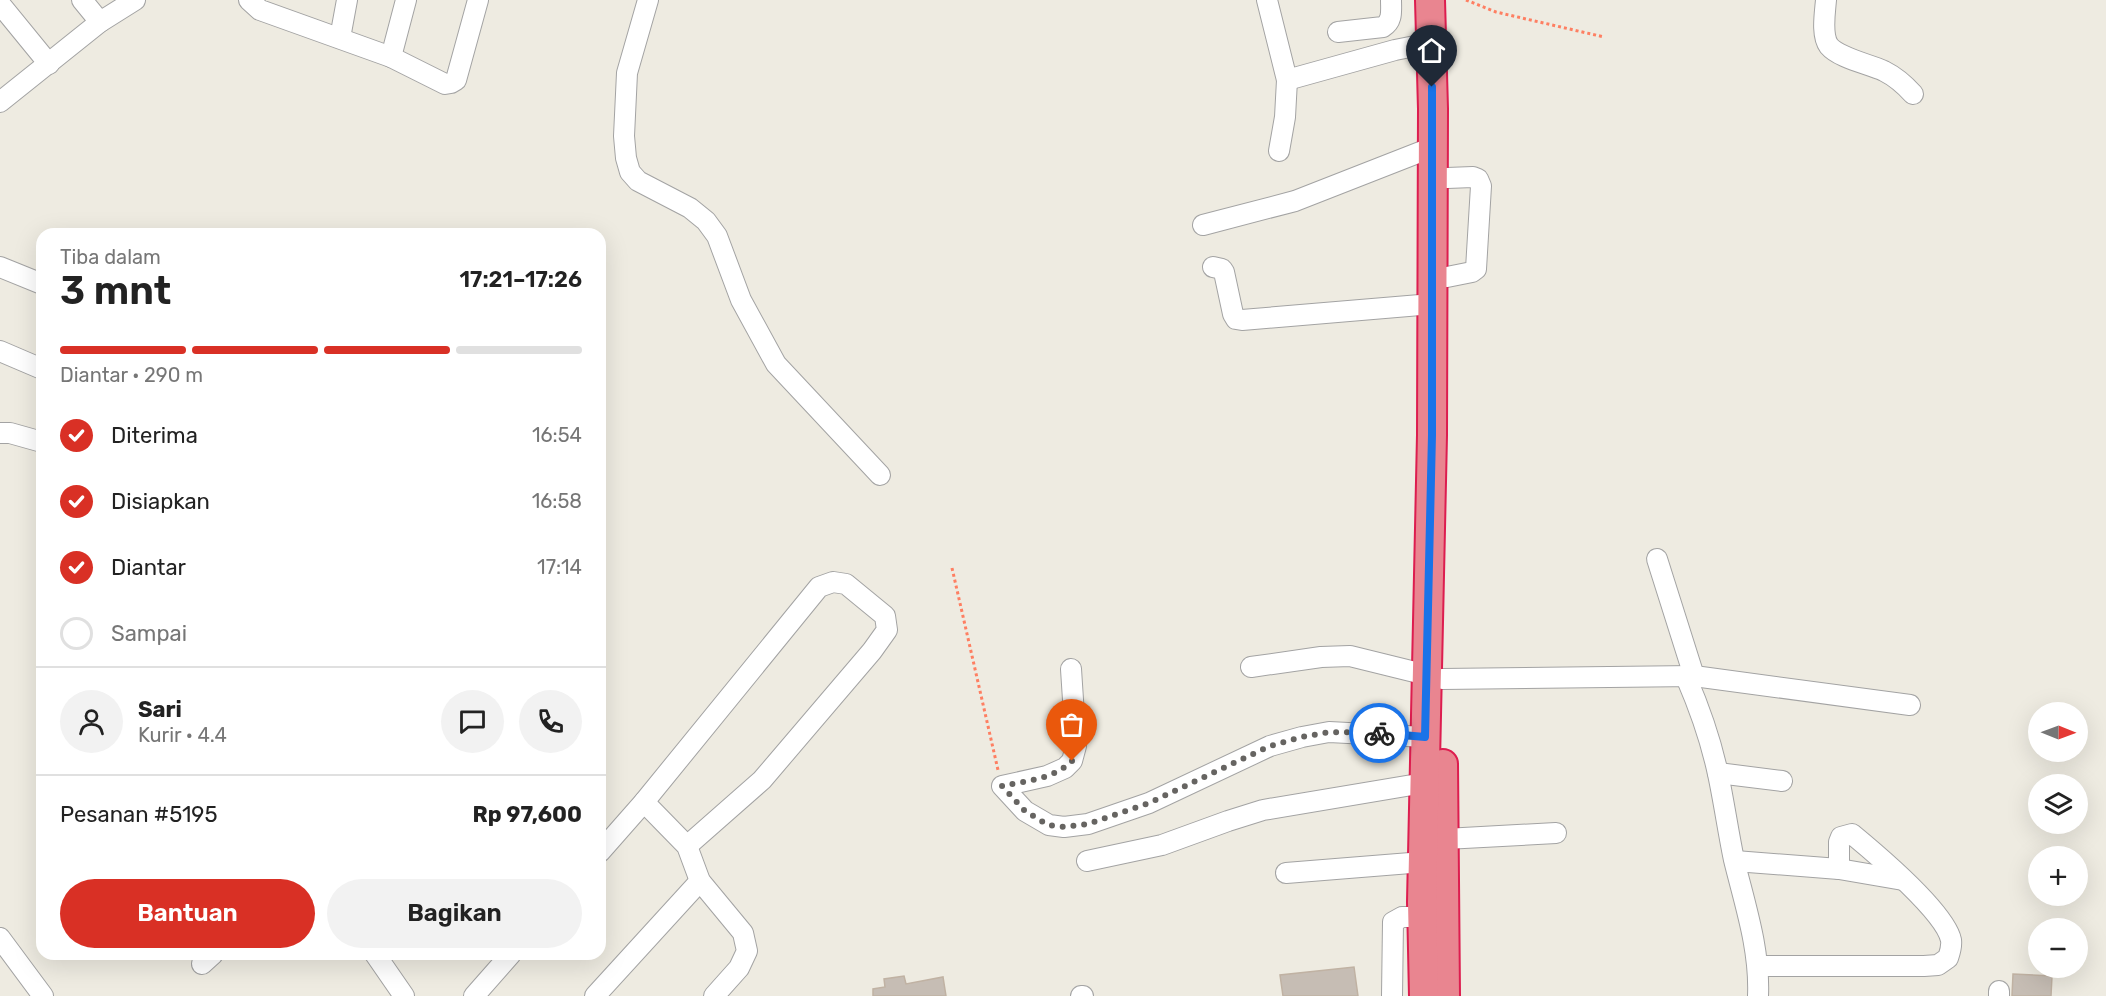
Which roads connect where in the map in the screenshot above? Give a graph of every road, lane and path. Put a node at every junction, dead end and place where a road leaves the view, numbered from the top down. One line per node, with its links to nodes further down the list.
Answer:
1 (82, 0): 16 (street)
2 (135, 0): 16 (street)
3 (249, 0): 15 (street)
4 (347, 0): 19 (street)
5 (406, 0): 21 (street)
6 (478, 0): 21 (street)
7 (648, 0): 37 (street)
8 (1267, 0): 23 (street)
9 (1391, 0): 17 (street)
10 (1430, 0): 20 (highway)
11 (1448, 0): 42 (highway)
12 (1466, 0): 18 (path)
13 (1826, 0): 24 (street)
14 (0, 4): 22 (street)
15 (275, 8): 19 (street)
16 (100, 22): 22 (street)
17 (1338, 32)
18 (1604, 37)
19 (340, 38): 21 (street)
20 (1430, 43): 23 (street); 26 (highway)
21 (391, 57)
22 (49, 64): 25 (street)
23 (1287, 80): 27 (street)
24 (1913, 94)
25 (0, 102)
26 (1433, 147): 28 (street); 32 (highway)
27 (1279, 151)
28 (1203, 225)
29 (0, 267): 31 (street)
30 (1213, 267): 32 (street)
31 (36, 282)
32 (1432, 304): 42 (highway)
33 (0, 351): 34 (street)
34 (36, 366)
35 (0, 433): 36 (street)
36 (36, 440)
37 (880, 474)
38 (1657, 559): 43 (street)
39 (952, 568): 49 (path)
40 (1251, 667): 42 (street)
41 (1071, 669): 49 (street)
42 (1434, 677): 43 (street); 45 (highway); 52 (highway)
43 (1690, 677): 44 (street); 46 (street)
44 (1910, 705)
45 (1425, 737): 48 (highway); 49 (street)
46 (1718, 773): 47 (street); 56 (street)
47 (1782, 781)
48 (1424, 783): 55 (street); 57 (highway)
49 (1002, 786)
50 (644, 802): 53 (street); 54 (street); 54 (street)
51 (1556, 833): 52 (street)
52 (1445, 839): 64 (highway)
53 (606, 845)
54 (687, 846): 61 (street)
55 (1087, 861)
56 (1735, 861): 58 (street); 67 (street)
57 (1423, 862): 59 (street); 62 (highway)
58 (1839, 869): 60 (street); 60 (street)
59 (1286, 873)
60 (1903, 880): 67 (street)
61 (700, 881): 71 (street); 72 (street)
62 (1422, 917): 64 (highway); 73 (street)
63 (0, 938): 68 (street)
64 (1433, 947): 74 (highway); 75 (highway)
65 (379, 960): 69 (street)
66 (506, 960): 70 (street)
67 (1758, 966): 76 (street)
68 (43, 996)
69 (404, 996)
70 (474, 996)
71 (596, 996)
72 (714, 996)
73 (1392, 996)
74 (1424, 996)
75 (1444, 996)
76 (1758, 996)

